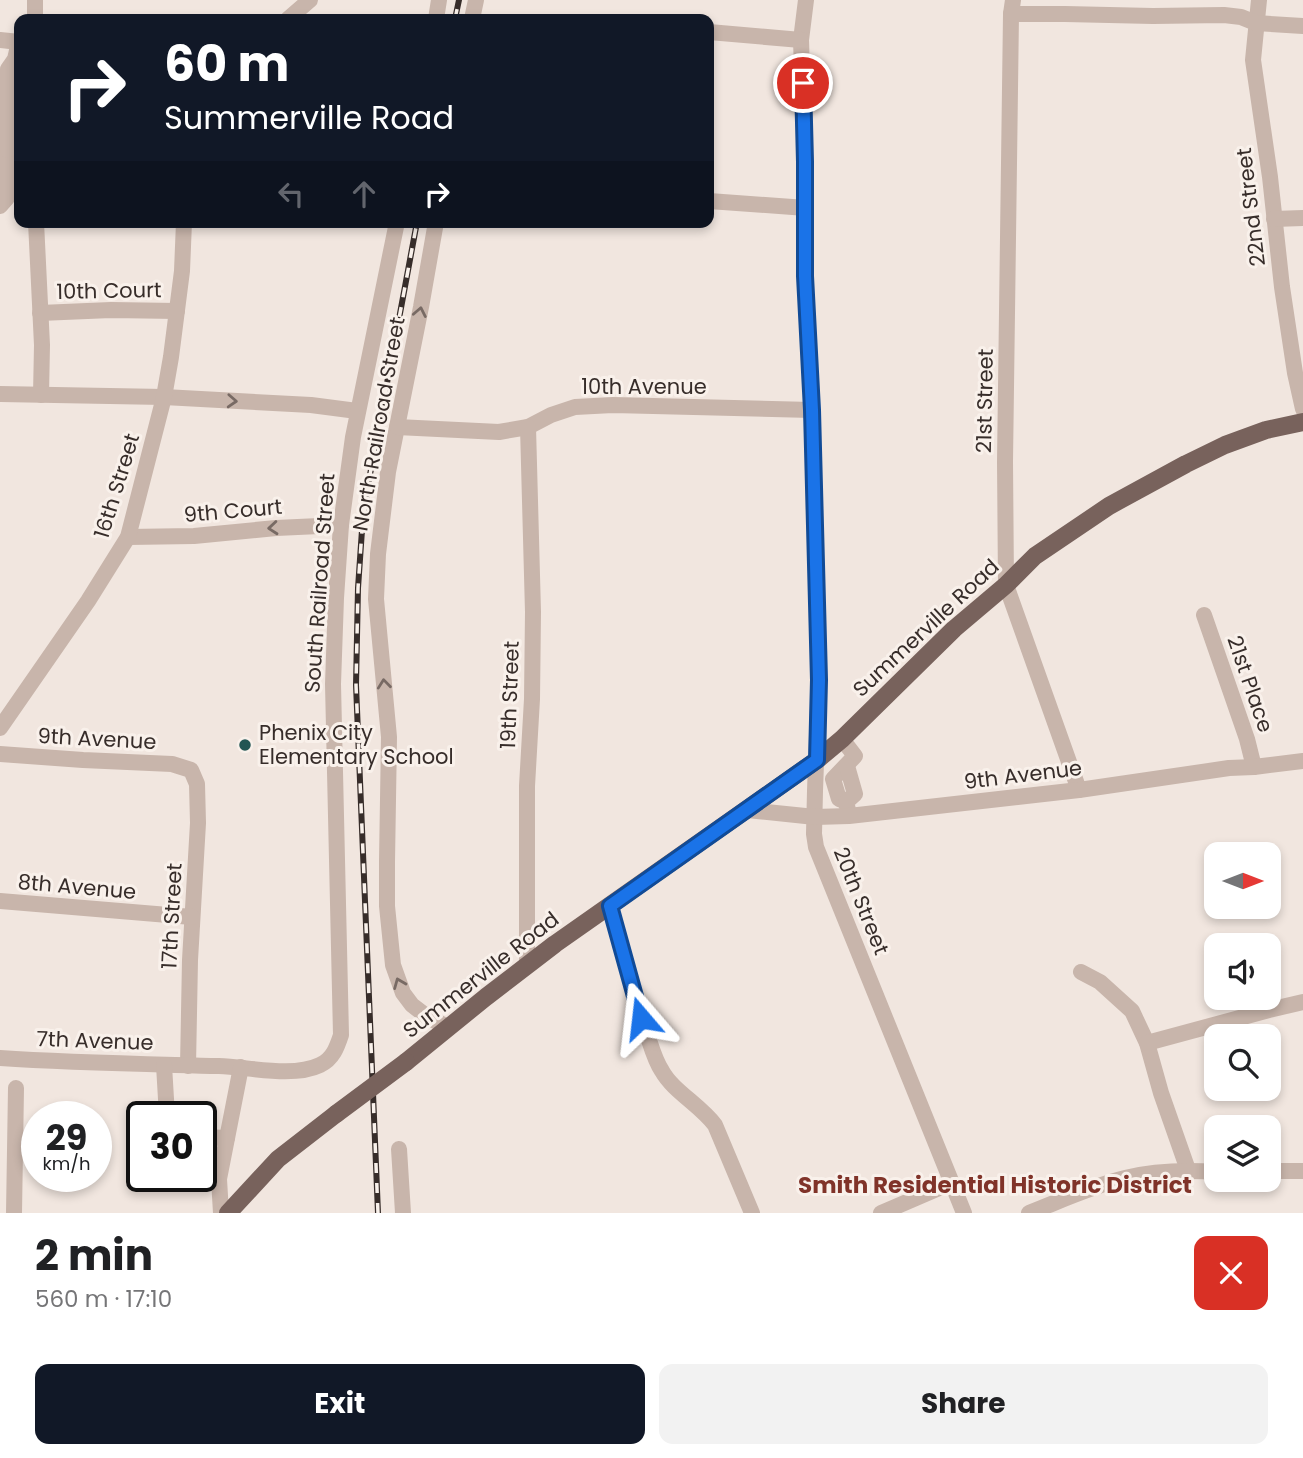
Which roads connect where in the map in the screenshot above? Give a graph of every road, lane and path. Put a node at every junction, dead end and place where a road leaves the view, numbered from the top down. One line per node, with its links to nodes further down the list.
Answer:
1 (310, 0): 5 (street)
2 (806, 0): 9 (street, 20th Street)
3 (1259, 0): 6 (street, 22nd Street)
4 (1012, 7): 6 (street); 34 (street, 21st Street)
5 (294, 14)
6 (1256, 23): 7 (street); 16 (street, 22nd Street)
7 (1303, 26)
8 (714, 32): 9 (street)
9 (802, 40): 14 (street, 20th Street)
10 (14, 61): 11 (street)
11 (4, 150): 13 (street)
12 (714, 201): 14 (street)
13 (0, 206)
14 (806, 208): 27 (street, 20th Street)
15 (1303, 218): 16 (street)
16 (1274, 219): 26 (street, 22nd Street)
17 (36, 228): 22 (street)
18 (184, 228): 21 (street, 16th Street)
19 (396, 228): 28 (street, South Railroad Street)
20 (435, 228): 30 (street, North Railroad Street, one-way to 20)
21 (177, 311): 22 (street, 10th Court); 25 (street, 16th Street)
22 (40, 313): 24 (street)
23 (0, 394): 24 (street)
24 (41, 395): 25 (street)
25 (163, 397): 28 (street, one-way to 28); 33 (street, 16th Street)
26 (1303, 409)
27 (812, 410): 31 (street, 10th Avenue); 39 (street, 20th Street)
28 (357, 411): 32 (street, South Railroad Street)
29 (1303, 422): 34 (main road, Summerville Road)
30 (397, 427): 31 (street, 10th Avenue); 53 (street, North Railroad Street, one-way to 30)
31 (527, 427): 50 (street, 19th Street)
32 (341, 525): 33 (street, 9th Court, one-way to 33); 54 (street, South Railroad Street)
33 (128, 537): 36 (street, 16th Street)
34 (1006, 585): 37 (main road, Summerville Road); 43 (street, 21st Street)
35 (1204, 615): 41 (street, 21st Place)
36 (0, 728)
37 (842, 739): 39 (main road, Summerville Road); 44 (street)
38 (0, 754): 42 (street, 9th Avenue)
39 (817, 760): 45 (main road, Summerville Road); 46 (street, 20th Street)
40 (1303, 761): 41 (street, 9th Avenue)
41 (1254, 767): 43 (street, 9th Avenue)
42 (191, 770): 49 (street, 17th Street)
43 (1079, 790): 44 (street, 9th Avenue)
44 (847, 809): 46 (street, 9th Avenue)
45 (747, 810): 46 (street, 9th Avenue); 48 (main road, Summerville Road)
46 (815, 817): 70 (street, 20th Street)
47 (0, 901): 49 (street, 8th Avenue)
48 (610, 906): 50 (main road, Summerville Road); 75 (street)
49 (192, 917): 58 (street, 17th Street)
50 (527, 965): 53 (main road, Summerville Road)
51 (1080, 972): 55 (street)
52 (1303, 1002): 55 (street)
53 (448, 1027): 73 (main road, Summerville Road, bridge)
54 (341, 1035): 59 (street, 7th Avenue)
55 (1147, 1043): 66 (street)
56 (0, 1058): 57 (street, 7th Avenue)
57 (163, 1065): 58 (street, 7th Avenue); 61 (street)
58 (188, 1066): 59 (street, 7th Avenue)
59 (241, 1067): 63 (street)
60 (16, 1088): 65 (street)
61 (166, 1101)
62 (217, 1138): 63 (street)
63 (227, 1138): 72 (street)
64 (400, 1149): 74 (street)
65 (7, 1158): 71 (street)
66 (1188, 1170): 67 (street); 78 (street)
67 (1204, 1171)
68 (1281, 1171): 69 (street)
69 (1303, 1171)
70 (951, 1184): 76 (street); 77 (street, 20th Street)
71 (14, 1213)
72 (220, 1213)
73 (228, 1213)
74 (403, 1213)
75 (752, 1213)
76 (881, 1213)
77 (964, 1213)
78 (1029, 1213)

